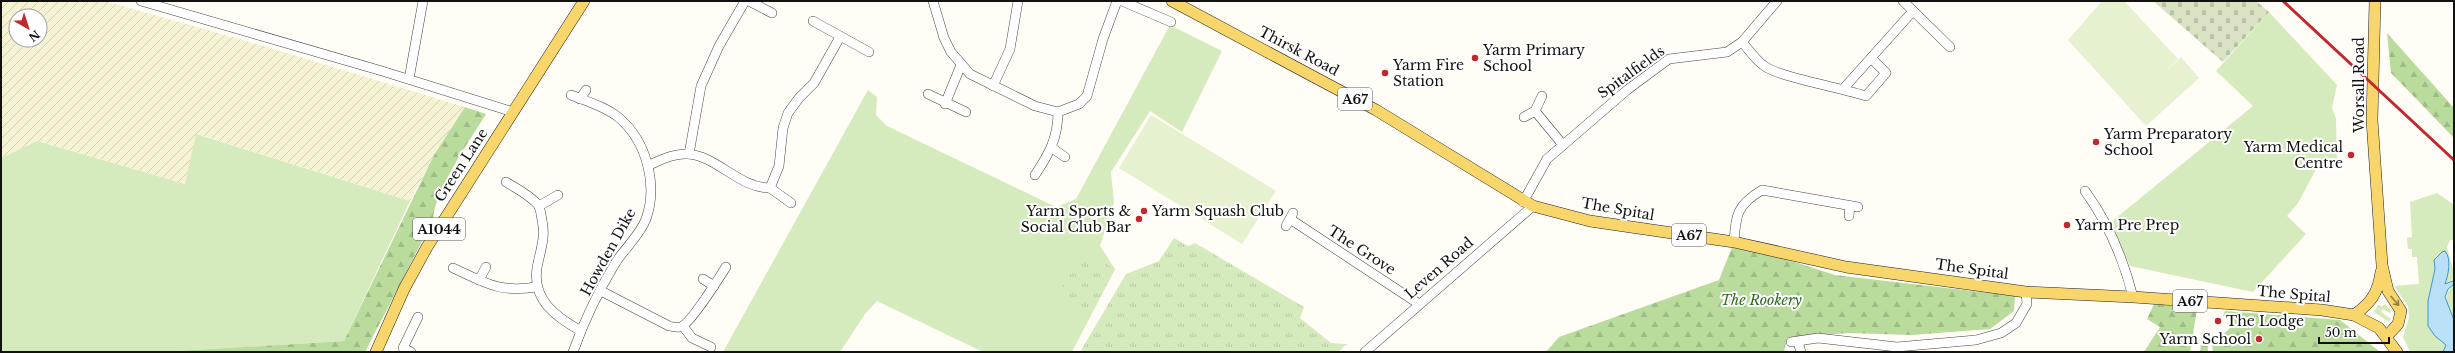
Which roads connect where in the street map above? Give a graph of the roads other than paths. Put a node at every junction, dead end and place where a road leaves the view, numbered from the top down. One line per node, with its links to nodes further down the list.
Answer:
1 (141, 1): 25 (street)
2 (423, 1): 25 (street)
3 (584, 1): 33 (main road, Green Lane / A1044)
4 (746, 1): 39 (street)
5 (749, 1): 16 (street)
6 (933, 1): 24 (street)
7 (1018, 1): 26 (street)
8 (1117, 1): 35 (street)
9 (1122, 1): 18 (street)
10 (1172, 1): 14 (main road, Thirsk Road / A67)
11 (1903, 1): 15 (street)
12 (2375, 1): 53 (main road, Worsall Road)
13 (1774, 2): 20 (street, Spitalfields)
14 (1188, 4): 48 (main road, Thirsk Road / A67)
15 (1913, 11): 21 (street); 23 (street)
16 (772, 13)
17 (813, 21): 19 (street)
18 (1171, 22)
19 (840, 36): 22 (street); 44 (street)
20 (1742, 42): 27 (street); 37 (street, Spitalfields)
21 (1950, 47)
22 (869, 52)
23 (1871, 58): 27 (street); 27 (street)
24 (961, 65): 26 (street); 31 (street)
25 (409, 79): 33 (street)
26 (993, 86): 35 (street)
27 (1844, 88)
28 (586, 90): 41 (street, Howden Dike)
29 (928, 94): 31 (street)
30 (1542, 96): 32 (street)
31 (945, 104): 34 (street)
32 (1535, 111): 36 (street); 37 (street)
33 (513, 112): 73 (main road, Green Lane / A1044)
34 (966, 112)
35 (1058, 112): 38 (street)
36 (1524, 117)
37 (1563, 145): 48 (street, Spitalfields)
38 (1052, 148): 40 (street); 42 (street)
39 (689, 154): 41 (street); 44 (street)
40 (1065, 157)
41 (649, 165): 61 (street, Howden Dike)
42 (1034, 175)
43 (506, 182): 49 (street)
44 (770, 188): 47 (street)
45 (2085, 191): 63 (street)
46 (558, 195): 49 (street)
47 (791, 203)
48 (1528, 204): 52 (main road, The Spital / A67); 64 (street, Leven Road)
49 (539, 206): 59 (street)
50 (1849, 216): 52 (street)
51 (1290, 219): 64 (street, The Grove)
52 (1734, 242): 62 (main road, The Spital / A67)
53 (2382, 265): 65 (main road, Worsall Road); 69 (main road, Worsall Road, one-way to 69)
54 (486, 267): 58 (street)
55 (726, 267): 60 (street)
56 (453, 268): 58 (street)
57 (703, 279): 60 (street)
58 (479, 280): 59 (street)
59 (536, 286): 68 (street)
60 (714, 286): 67 (street)
61 (601, 291): 67 (street); 68 (street, Howden Dike)
62 (2026, 292): 63 (main road, The Spital / A67); 70 (street)
63 (2133, 297): 65 (main road, The Spital / A67)
64 (1419, 304): 75 (street, Leven Road)
65 (2354, 315): 69 (main road, The Spital / A67)
66 (418, 317): 72 (street)
67 (683, 326): 71 (street)
68 (581, 331): 74 (street, Howden Dike)
69 (2387, 336): 78 (main road, The Spital / A67)
70 (1952, 342): 76 (street); 77 (street)
71 (711, 347)
72 (405, 351)
73 (376, 352)
74 (573, 352)
75 (1365, 352)
76 (1801, 352)
77 (1954, 352)
78 (2398, 352)

